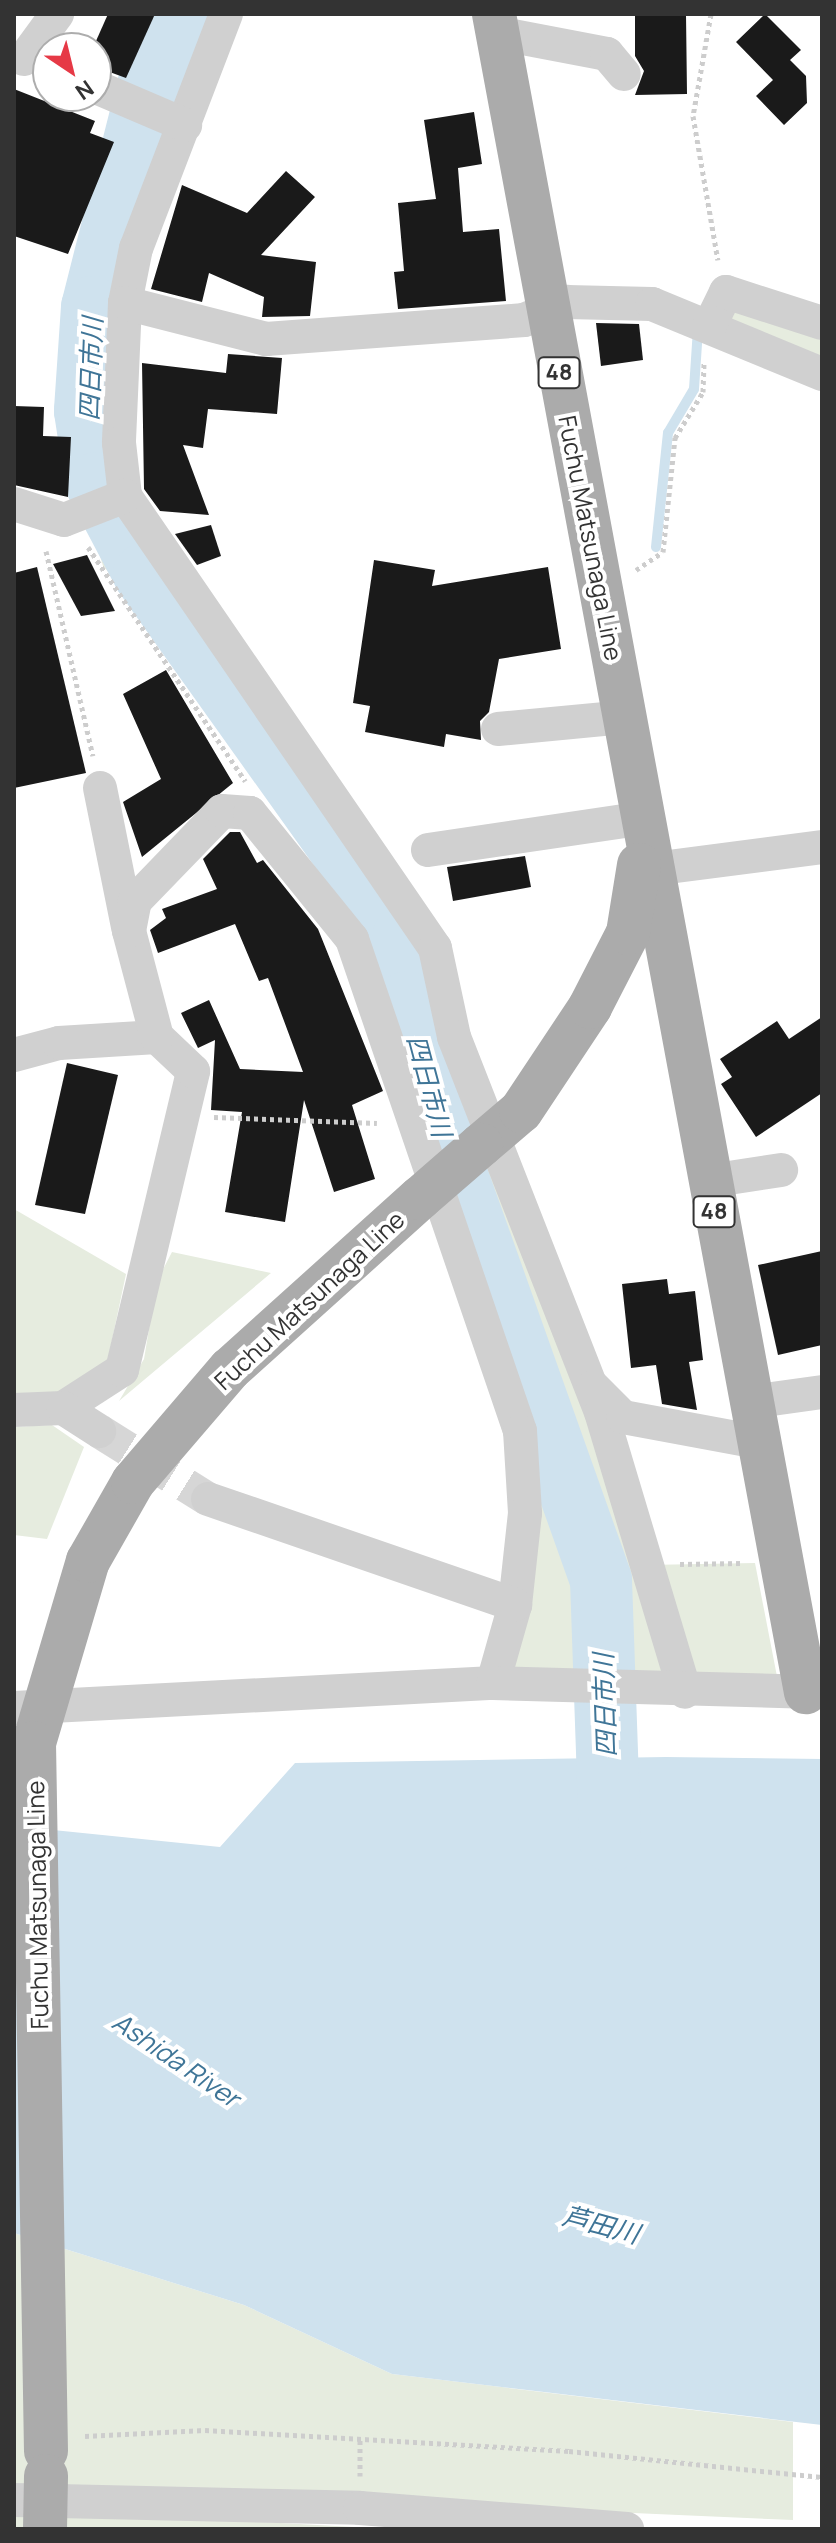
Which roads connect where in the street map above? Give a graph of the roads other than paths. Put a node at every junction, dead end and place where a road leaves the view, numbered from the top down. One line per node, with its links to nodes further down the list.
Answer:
1 (57, 14): 4 (street)
2 (226, 14): 7 (street)
3 (495, 23): 5 (street); 9 (main road, Fuchu Matsunaga Line / 48)
4 (29, 61)
5 (624, 74)
6 (112, 94): 7 (street)
7 (159, 113): 8 (street)
8 (125, 303): 9 (street); 13 (street)
9 (547, 310): 11 (street); 15 (main road, Fuchu Matsunaga Line / 48)
10 (822, 323): 11 (street)
11 (709, 327): 12 (street)
12 (822, 374)
13 (125, 496): 14 (street); 25 (street)
14 (26, 508)
15 (628, 724): 16 (street); 18 (main road, Fuchu Matsunaga Line / 48)
16 (498, 729)
17 (100, 788): 22 (street)
18 (640, 819): 20 (street); 21 (main road, Fuchu Matsunaga Line / 48); 25 (main road, Fuchu Matsunaga Line / 48)
19 (822, 847): 21 (street)
20 (428, 850)
21 (653, 869): 27 (main road, Fuchu Matsunaga Line / 48)
22 (129, 931): 23 (street); 35 (street)
23 (157, 1037): 24 (street); 30 (street)
24 (14, 1055)
25 (486, 1141): 28 (street); 39 (main road, Fuchu Matsunaga Line / 48, bridge)
26 (781, 1170): 27 (street)
27 (709, 1181): 32 (main road, Fuchu Matsunaga Line / 48)
28 (588, 1382): 32 (street); 37 (street)
29 (822, 1392): 32 (street)
30 (63, 1408): 31 (street); 33 (street)
31 (14, 1410)
32 (754, 1422): 38 (main road, Fuchu Matsunaga Line / 48)
33 (99, 1431)
34 (208, 1499): 35 (street)
35 (515, 1605): 36 (street)
36 (493, 1683): 37 (street); 39 (street)
37 (674, 1692): 38 (street)
38 (814, 1692)
39 (31, 1719): 40 (main road, Fuchu Matsunaga Line / 48, bridge)
40 (46, 2466): 41 (main road, Fuchu Matsunaga Line / 48, bridge); 42 (street)
41 (45, 2529)
42 (627, 2529)

